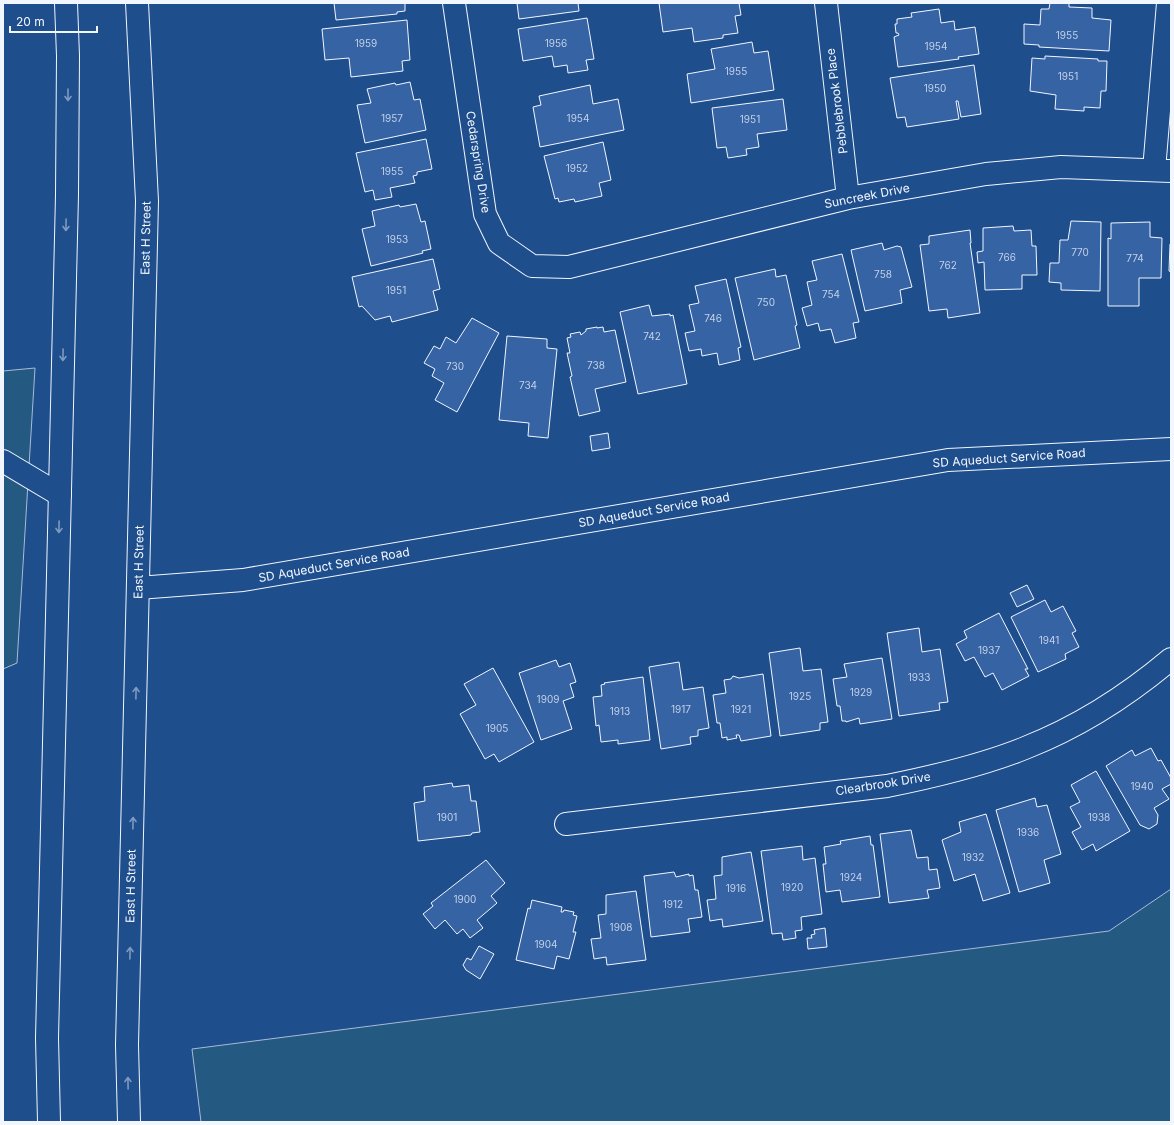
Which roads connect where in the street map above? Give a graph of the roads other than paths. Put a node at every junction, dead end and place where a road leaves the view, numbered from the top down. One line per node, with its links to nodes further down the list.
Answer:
1 (66, 3): 11 (main road, one-way to 11)
2 (137, 3): 12 (main road, East H Street)
3 (454, 3): 8 (main road, Cedarspring Drive)
4 (826, 3): 7 (main road, Pebblebrook Place)
5 (1168, 3): 6 (main road)
6 (1163, 171): 7 (main road, Suncreek Drive)
7 (848, 198): 8 (main road, Suncreek Drive)
8 (569, 267)
9 (1171, 449): 12 (main road, SD Aqueduct Service Road)
10 (3, 461): 11 (main road)
11 (60, 496): 15 (main road, one-way to 15)
12 (138, 588): 16 (main road, East H Street, one-way to 12)
13 (1171, 659): 14 (main road, Clearbrook Drive)
14 (566, 824)
15 (49, 1122)
16 (129, 1122)

